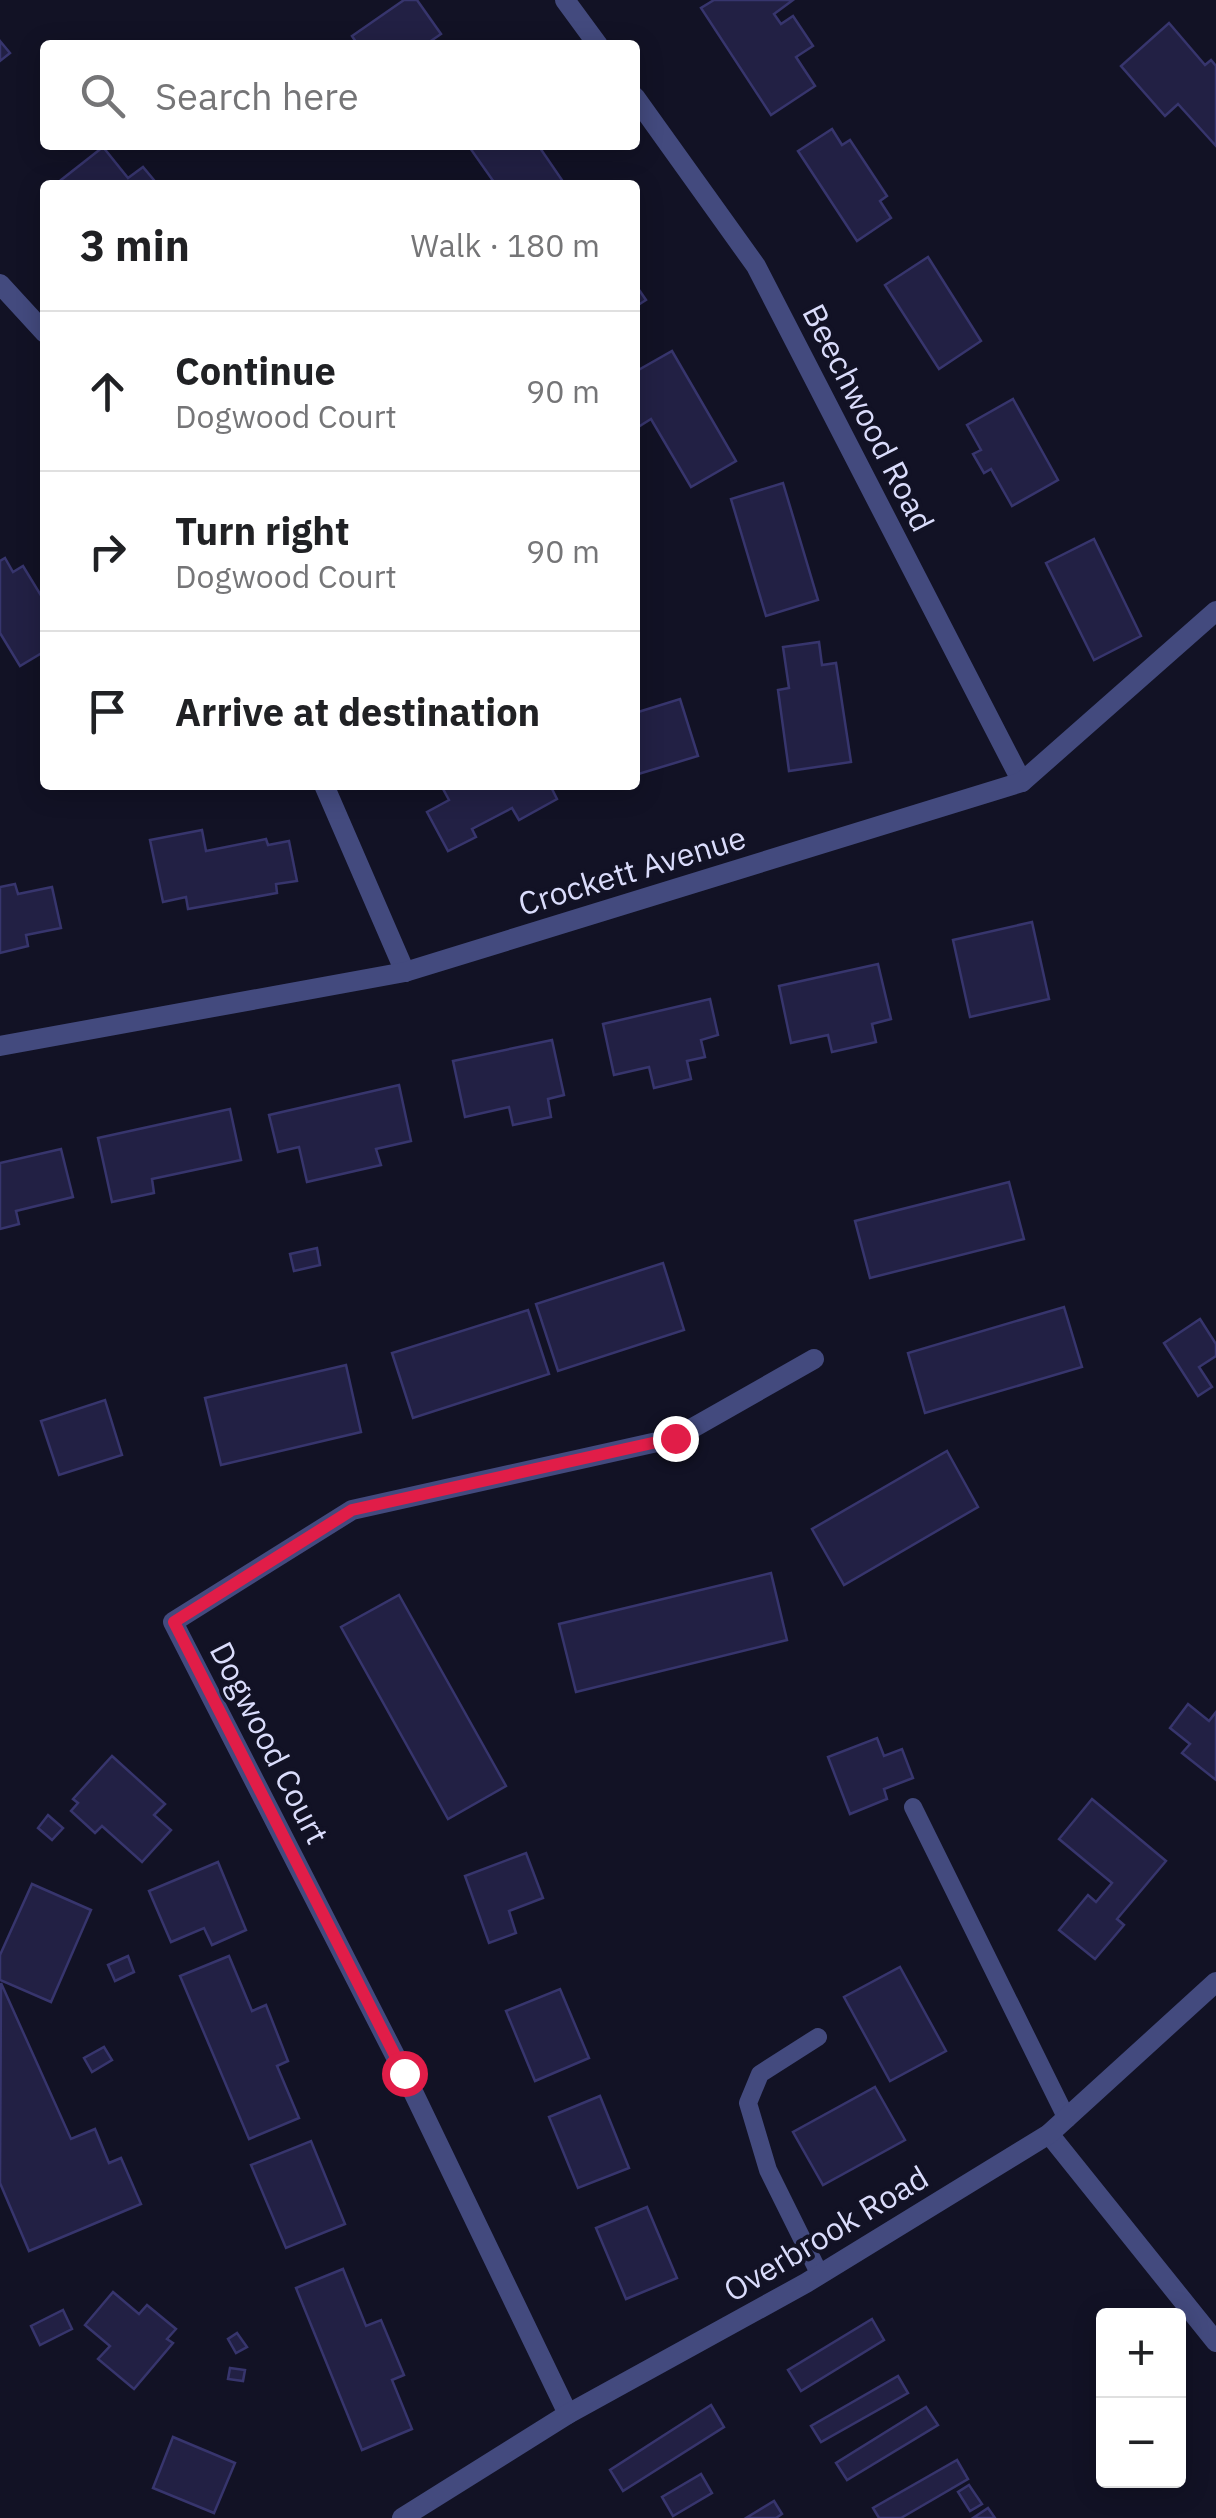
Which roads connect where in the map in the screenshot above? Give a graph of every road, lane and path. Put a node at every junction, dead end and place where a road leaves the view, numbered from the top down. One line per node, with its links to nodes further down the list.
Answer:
1 (565, 0): 2 (street)
2 (594, 40)
3 (640, 104): 7 (street, Beechwood Road)
4 (0, 284): 5 (street)
5 (40, 328)
6 (1216, 611): 7 (street, Crockett Avenue)
7 (1022, 782): 9 (street, Crockett Avenue)
8 (326, 790): 9 (street)
9 (404, 972): 10 (street, Crockett Avenue)
10 (0, 1046)
11 (814, 1359): 19 (street, Dogwood Court)
12 (913, 1807): 15 (lane)
13 (1216, 1982): 15 (street, Overbrook Road)
14 (818, 2037): 17 (lane)
15 (1067, 2119): 16 (street, Overbrook Road)
16 (1050, 2134): 17 (street, Overbrook Road); 18 (street)
17 (820, 2275): 19 (street, Overbrook Road)
18 (1216, 2342)
19 (568, 2414): 20 (street, Overbrook Road)
20 (402, 2518)

